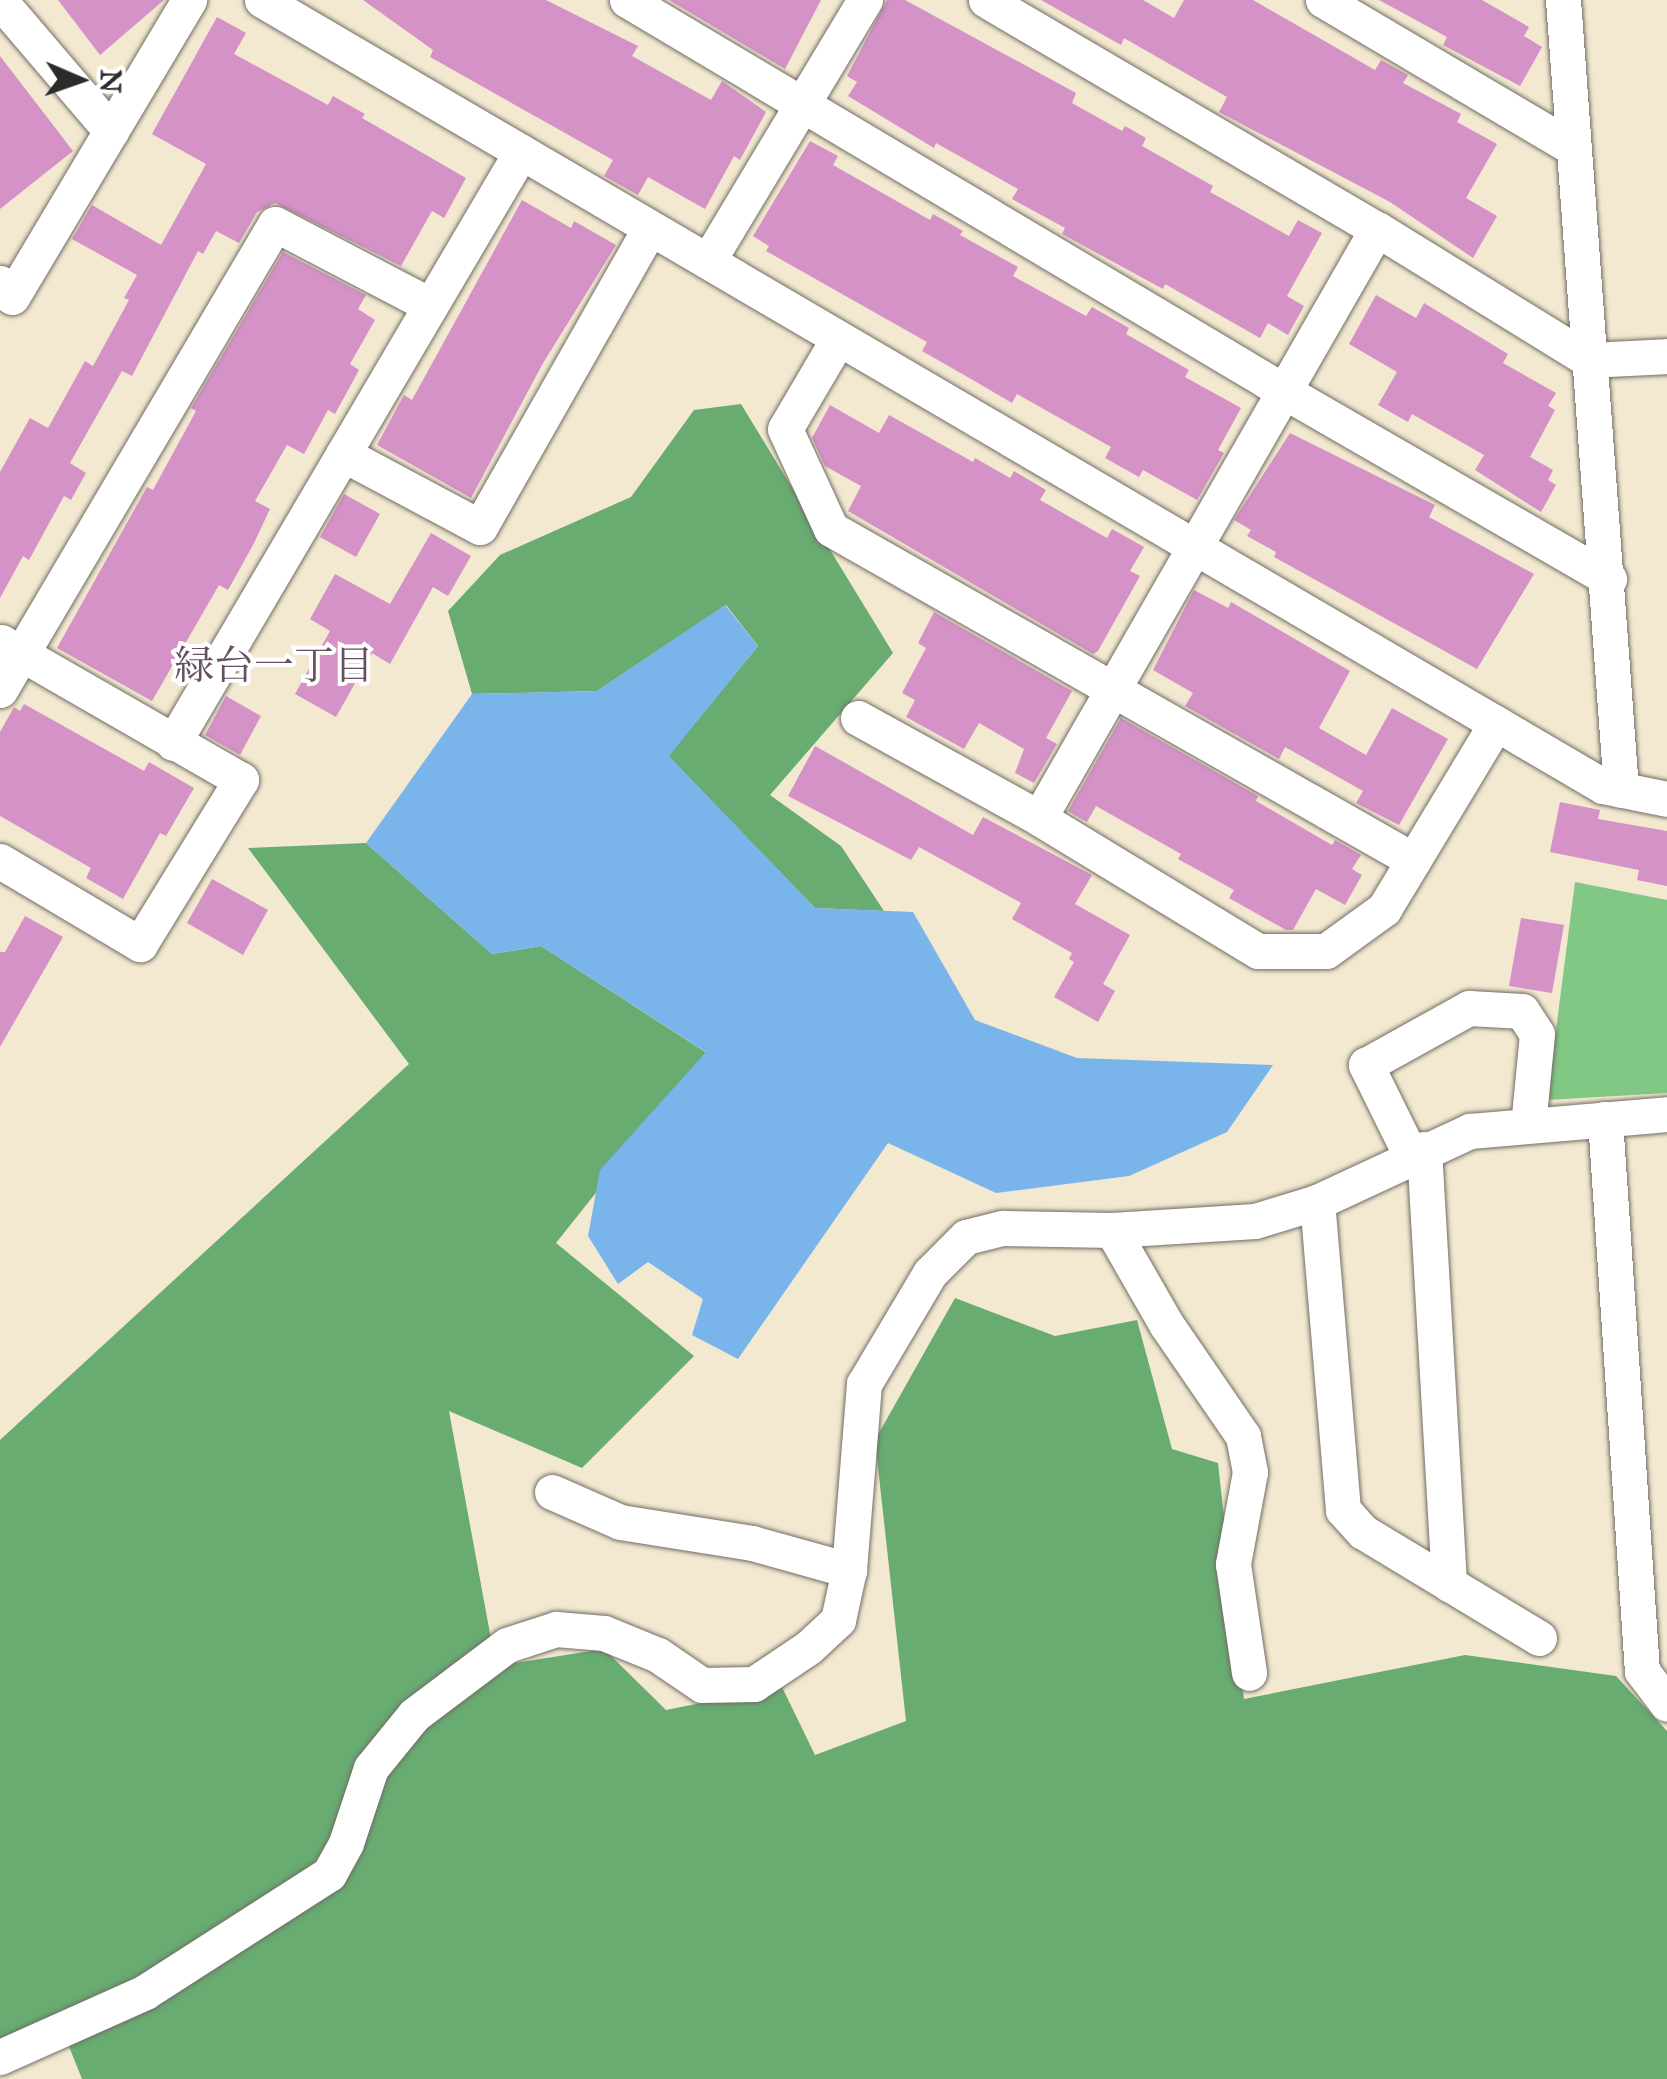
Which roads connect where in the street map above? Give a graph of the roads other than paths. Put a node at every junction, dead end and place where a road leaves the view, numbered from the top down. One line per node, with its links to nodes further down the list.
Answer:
1 (189, 0): 10 (street)
2 (262, 0): 12 (street)
3 (627, 0): 9 (street)
4 (866, 0): 9 (street)
5 (986, 0): 14 (street)
6 (1323, 0): 11 (street)
7 (1563, 0): 11 (street)
8 (0, 1): 10 (street)
9 (802, 102): 15 (street); 21 (street)
10 (111, 131): 16 (street)
11 (1572, 147): 20 (street)
12 (520, 152): 13 (street); 17 (street)
13 (650, 228): 15 (street); 22 (street)
14 (1377, 229): 20 (street); 21 (street)
15 (708, 262): 18 (street)
16 (4, 299)
17 (430, 305): 22 (street); 25 (street)
18 (838, 338): 23 (street); 26 (street)
19 (1667, 356): 20 (street)
20 (1589, 360): 24 (street)
21 (1286, 393): 23 (street); 24 (street)
22 (343, 454): 30 (street)
23 (1196, 548): 26 (street); 29 (street)
24 (1609, 578): 31 (street)
25 (10, 648): 27 (street); 30 (street)
26 (1114, 689): 33 (street); 34 (street)
27 (0, 690)
28 (858, 718): 33 (street)
29 (1496, 723): 31 (street); 34 (street)
30 (174, 743): 35 (street)
31 (1622, 790): 32 (street)
32 (1667, 799)
33 (1039, 818): 34 (street)
34 (1414, 860)
35 (0, 861)
36 (1667, 1114): 37 (street)
37 (1605, 1119): 38 (street); 47 (street)
38 (1528, 1126): 39 (street); 39 (street)
39 (1418, 1152): 40 (street); 44 (street)
40 (1317, 1202): 41 (street); 44 (street)
41 (1112, 1230): 43 (street); 46 (street)
42 (552, 1492): 43 (street)
43 (849, 1570): 48 (street)
44 (1449, 1584): 45 (street)
45 (1540, 1638)
46 (1248, 1672)
47 (1667, 1704)
48 (0, 2057)

